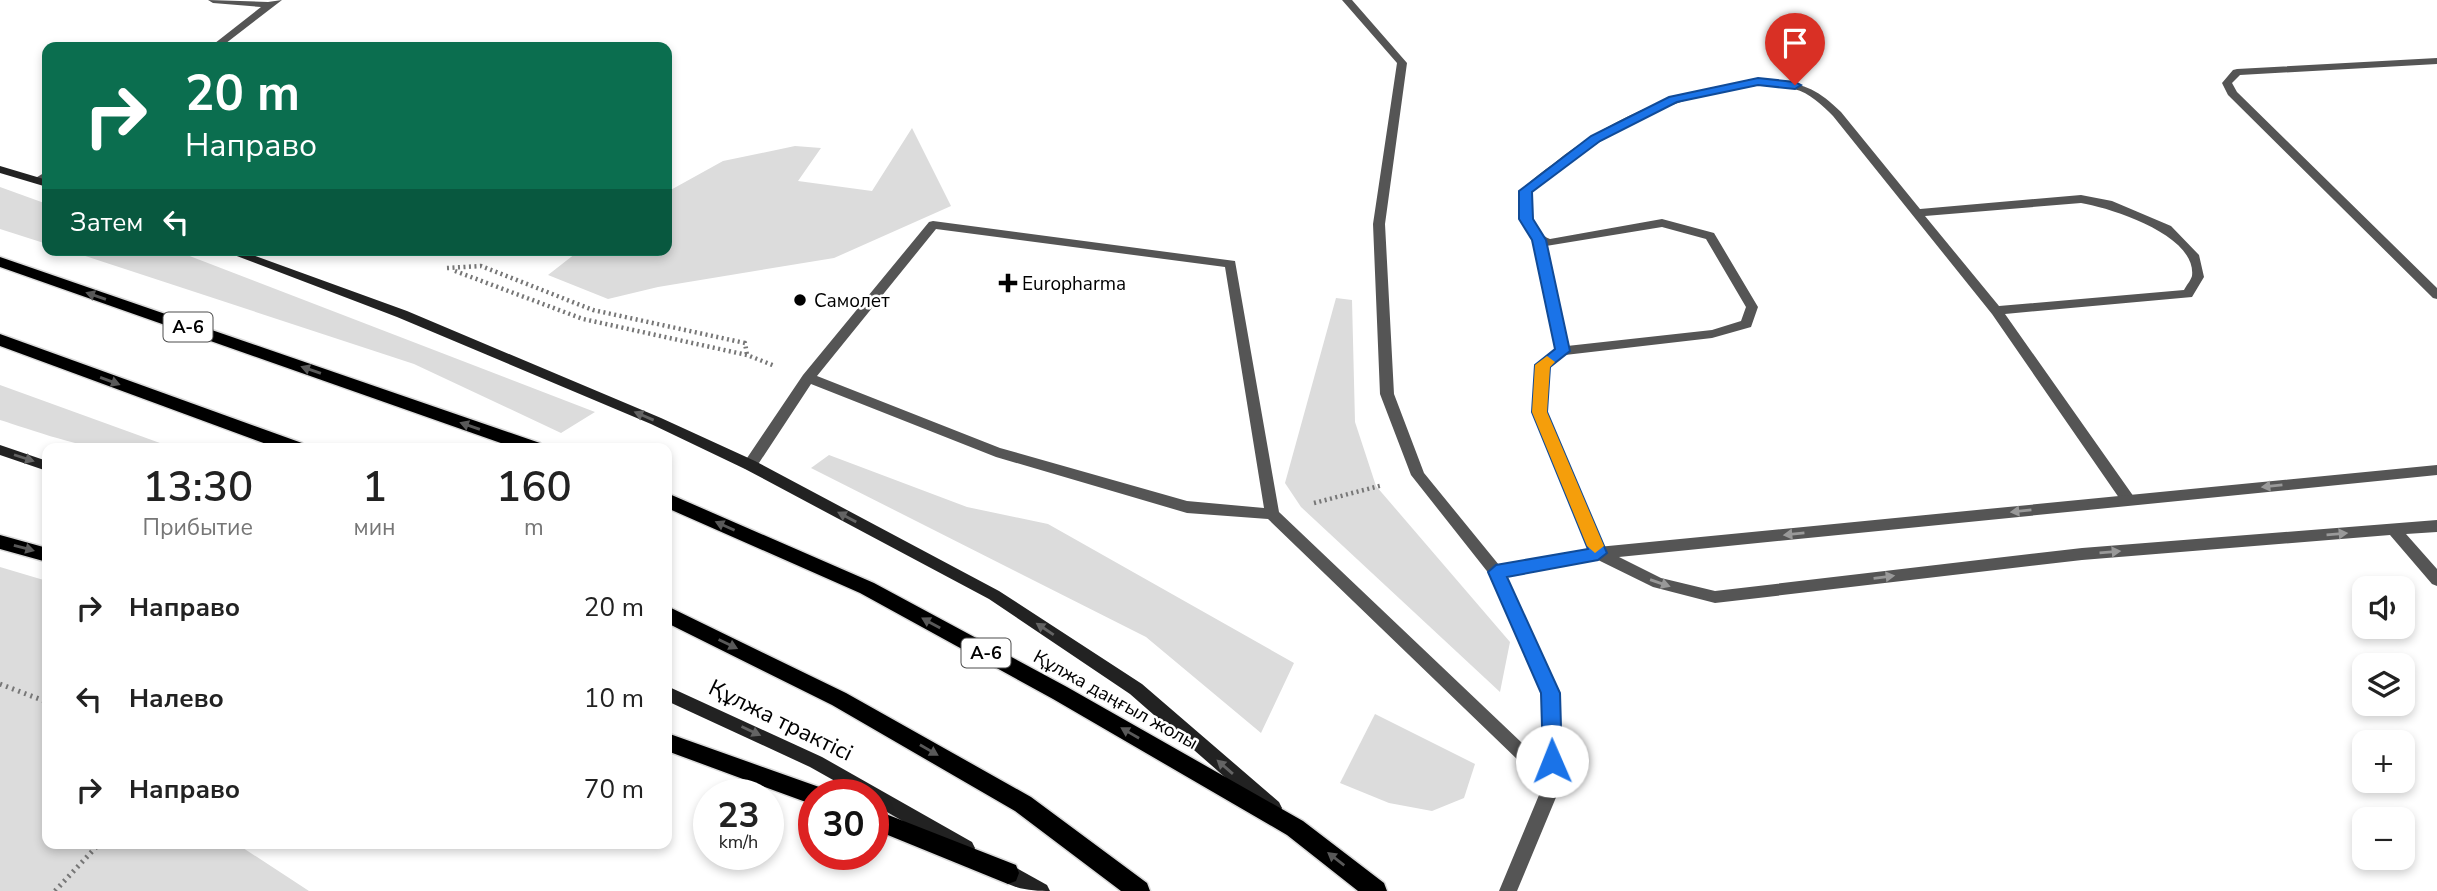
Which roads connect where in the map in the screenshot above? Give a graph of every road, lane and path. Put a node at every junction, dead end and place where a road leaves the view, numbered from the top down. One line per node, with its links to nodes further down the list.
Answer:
1 (213, 0): 3 (street)
2 (1347, 0): 25 (street)
3 (274, 3): 4 (street)
4 (222, 42)
5 (2437, 61): 14 (street)
6 (0, 169): 7 (main road)
7 (42, 180)
8 (1916, 213): 9 (street); 15 (street); 15 (street)
9 (1539, 240): 17 (street); 17 (street)
10 (243, 256): 23 (main road, one-way to 10)
11 (0, 262): 20 (main road, A-6, one-way to 11)
12 (447, 268): 13 (path)
13 (455, 271)
14 (2437, 295)
15 (1996, 311): 26 (street)
16 (0, 341): 19 (main road, one-way to 19)
17 (1562, 351): 32 (street)
18 (808, 379): 23 (street); 28 (street); 28 (street)
19 (282, 443)
20 (520, 443)
21 (0, 450): 22 (main road, one-way to 22)
22 (42, 464)
23 (750, 465): 46 (main road, one-way to 23)
24 (2437, 470): 26 (street, one-way to 26)
25 (1418, 475): 28 (path); 34 (street)
26 (2129, 501): 32 (street, one-way to 32)
27 (672, 502): 46 (main road, Құлжа даңғыл жолы / A-6, one-way to 27)
28 (1272, 514): 42 (street)
29 (2437, 526): 30 (street)
30 (2393, 529): 32 (street, one-way to 30); 35 (street)
31 (0, 542): 33 (main road, one-way to 33)
32 (1598, 553): 34 (street)
33 (42, 554)
34 (1496, 572): 42 (street)
35 (2437, 580)
36 (672, 616): 51 (main road, one-way to 51)
37 (0, 684): 39 (path)
38 (672, 695): 41 (main road, Құлжа трактісі, one-way to 41)
39 (42, 700)
40 (672, 744): 43 (main road)
41 (845, 779)
42 (1553, 783): 53 (street)
43 (798, 789)
44 (889, 804): 48 (main road, Құлжа трактісі)
45 (889, 825): 48 (main road)
46 (1296, 828): 52 (main road, Құлжа даңғыл жолы / A-6, one-way to 46)
47 (94, 849): 49 (path)
48 (1008, 873): 50 (main road, Құлжа трактісі)
49 (55, 891)
50 (1041, 891)
51 (1139, 891)
52 (1376, 891)
53 (1508, 891)

